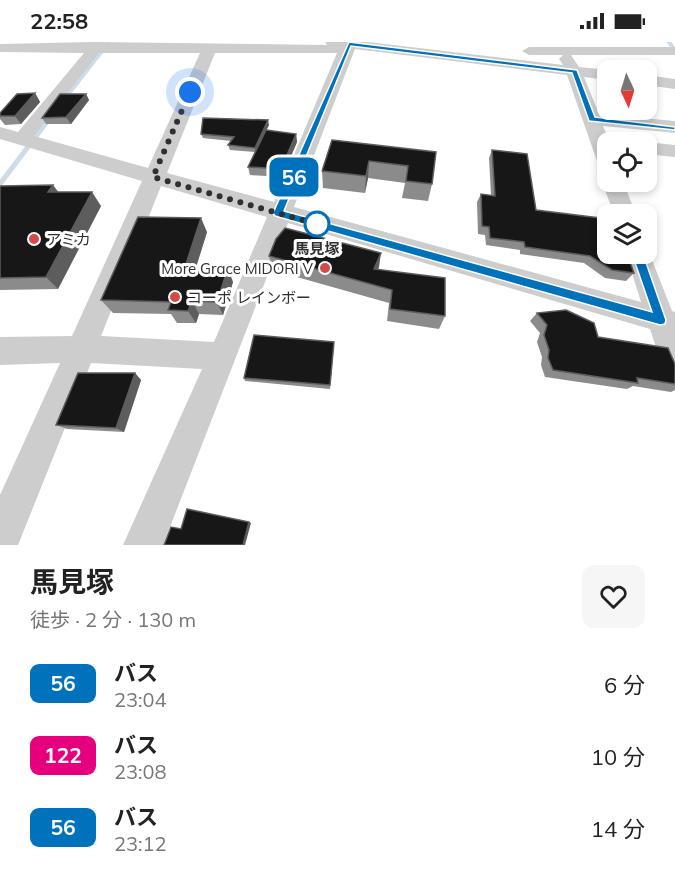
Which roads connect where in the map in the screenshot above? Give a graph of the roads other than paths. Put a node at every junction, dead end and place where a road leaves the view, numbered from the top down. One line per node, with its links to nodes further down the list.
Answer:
1 (344, 44): 3 (street); 7 (street); 20 (street)
2 (102, 46): 3 (street); 5 (street); 16 (street)
3 (210, 46): 19 (street)
4 (558, 46): 6 (street); 7 (street); 8 (street)
5 (0, 48)
6 (675, 51)
7 (436, 54): 8 (street)
8 (574, 71): 9 (street); 12 (street)
9 (597, 74)
10 (657, 82): 11 (street)
11 (675, 84)
12 (592, 119): 13 (street); 14 (street)
13 (675, 127)
14 (598, 132)
15 (0, 133): 16 (street)
16 (29, 141): 19 (street)
17 (657, 149): 18 (street)
18 (675, 151)
19 (153, 177): 20 (street); 23 (street)
20 (278, 213): 22 (street); 25 (street)
21 (642, 264): 22 (street)
22 (668, 322): 26 (street)
23 (81, 349): 24 (street); 25 (street); 27 (street)
24 (0, 351)
25 (223, 356): 28 (street)
26 (675, 361)
27 (0, 540)
28 (143, 545)

